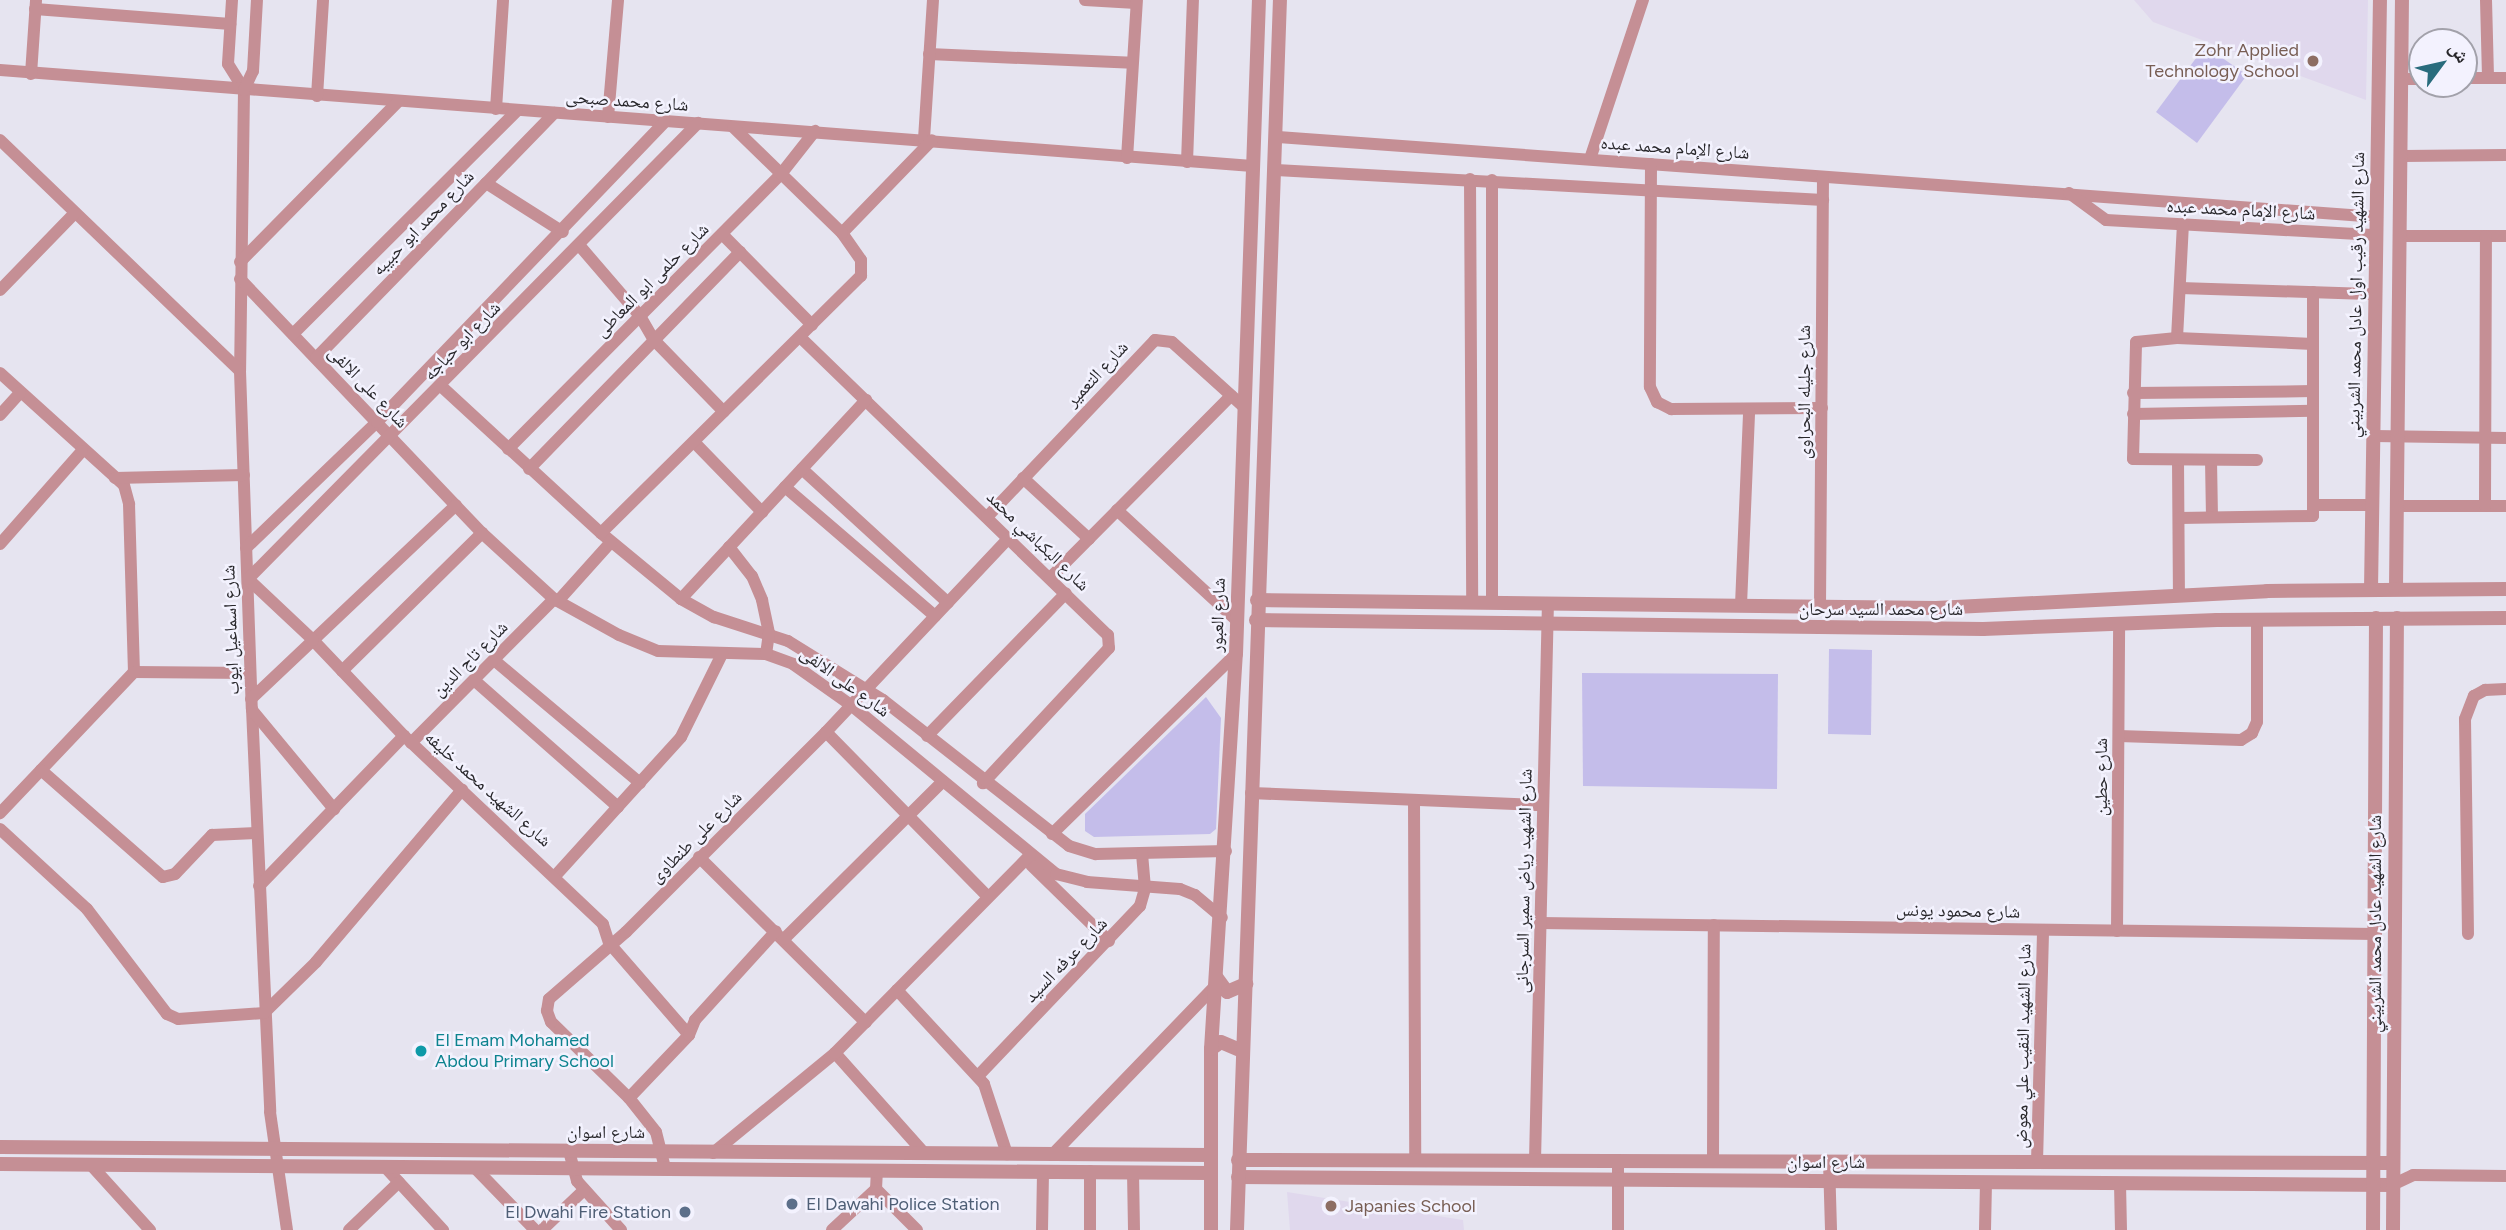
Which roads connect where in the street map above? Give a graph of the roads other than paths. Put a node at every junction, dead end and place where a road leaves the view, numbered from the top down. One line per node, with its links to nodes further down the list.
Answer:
1 (232, 0): 19 (street)
2 (257, 0): 29 (street)
3 (323, 0): 30 (street)
4 (503, 0): 32 (street)
5 (618, 0): 35 (street)
6 (933, 0): 20 (street)
7 (1085, 0): 15 (street)
8 (1193, 0): 47 (street)
9 (1259, 0): 49 (street, شارع العبور)
10 (1280, 0): 40 (street)
11 (1643, 0): 46 (street)
12 (2380, 0): 17 (street, شارع الشهيد رقيب اول عادل محمد الشربيني)
13 (2402, 0): 18 (street)
14 (2486, 0): 25 (street)
15 (1136, 2): 21 (street)
16 (36, 5): 19 (street); 23 (street)
17 (2380, 20): 18 (street); 60 (street, شارع الشهيد رقيب اول عادل محمد الشربيني)
18 (2402, 20): 27 (street)
19 (230, 24): 29 (street)
20 (929, 54): 21 (street); 42 (street)
21 (1132, 63): 45 (street)
22 (0, 70): 23 (street, شارع محمد صبحى)
23 (31, 75): 29 (street, شارع محمد صبحى)
24 (2478, 78): 25 (street)
25 (2488, 78): 26 (street)
26 (2506, 78)
27 (2402, 79): 28 (street); 44 (street)
28 (2408, 79)
29 (244, 90): 30 (street, شارع محمد صبحى); 71 (street, شارع اسماعيل ايوب)
30 (317, 96): 31 (street, شارع محمد صبحى)
31 (399, 102): 32 (street, شارع محمد صبحى); 71 (street)
32 (496, 109): 33 (street, شارع محمد صبحى)
33 (517, 111): 34 (street, شارع محمد صبحى); 81 (street, شارع محمد ابو حبيبه)
34 (554, 113): 35 (street, شارع محمد صبحى); 55 (street, شارع محمد ابو حبيبه)
35 (608, 117): 36 (street, شارع محمد صبحى)
36 (665, 121): 37 (street, شارع محمد صبحى); 62 (street, شارع ابو حباجه)
37 (698, 123): 38 (street, شارع محمد صبحى); 69 (street, شارع ابو حباجه)
38 (733, 127): 39 (street, شارع محمد صبحى); 51 (street, شارع تاج الدين)
39 (815, 131): 42 (street, شارع محمد صبحى); 51 (street, شارع حلمى ابو المعاطى)
40 (1278, 137): 46 (street, شارع الإمام محمد عبده); 50 (street)
41 (0, 140): 59 (street)
42 (928, 140): 45 (street, شارع محمد صبحى); 63 (street)
43 (2506, 155): 44 (street)
44 (2403, 156): 66 (street)
45 (1127, 158): 47 (street, شارع محمد صبحى)
46 (1590, 159): 48 (street, شارع الإمام محمد عبده)
47 (1187, 162): 49 (street, شارع محمد صبحى)
48 (1651, 164): 52 (street, شارع الإمام محمد عبده); 56 (street)
49 (1252, 166): 80 (street, شارع العبور)
50 (1276, 170): 53 (street); 79 (street)
51 (781, 174): 63 (street, شارع تاج الدين); 64 (street, شارع حلمى ابو المعاطى)
52 (1823, 177): 57 (street, شارع الإمام محمد عبده); 58 (street, شارع جليله البحراوى)
53 (1470, 179): 54 (street); 152 (street)
54 (1492, 180): 56 (street); 153 (street)
55 (486, 183): 62 (street); 86 (street, شارع محمد ابو حبيبه)
56 (1651, 189): 58 (street); 99 (street)
57 (2069, 193): 60 (street, شارع الإمام محمد عبده); 61 (street, شارع الإمام محمد عبده)
58 (1823, 200): 98 (street, شارع جليله البحراوى)
59 (75, 212): 74 (street); 87 (street)
60 (2377, 217): 65 (street, شارع الشهيد رقيب اول عادل محمد الشربيني)
61 (2183, 225): 65 (street, شارع الإمام محمد عبده); 73 (street)
62 (563, 232): 104 (street, شارع ابو حباجه)
63 (842, 233): 78 (street, شارع تاج الدين)
64 (722, 234): 70 (street); 77 (street, شارع حلمى ابو المعاطى)
65 (2377, 235): 76 (street, شارع الشهيد رقيب اول عادل محمد الشربيني)
66 (2401, 236): 67 (street); 106 (street)
67 (2486, 236): 68 (street); 108 (street)
68 (2506, 236)
69 (579, 245): 77 (street); 91 (street, شارع ابو حباجه)
70 (740, 252): 78 (street); 84 (street)
71 (240, 262): 72 (street, شارع اسماعيل ايوب)
72 (240, 279): 81 (street, شارع على الالفى); 87 (street, شارع اسماعيل ايوب)
73 (2180, 288): 75 (street); 83 (street)
74 (0, 290)
75 (2313, 292): 76 (street); 85 (street)
76 (2376, 294): 105 (street, شارع الشهيد رقيب اول عادل محمد الشربيني)
77 (640, 316): 84 (street); 111 (street, شارع حلمى ابو المعاطى)
78 (812, 324): 82 (street, شارع تاج الدين)
79 (1270, 326): 80 (street); 90 (street)
80 (1246, 330): 88 (street, شارع العبور)
81 (293, 334): 86 (street, شارع على الالفى)
82 (800, 337): 96 (street, شارع البكباشي محمد); 101 (street, شارع تاج الدين)
83 (2177, 338): 85 (street); 94 (street)
84 (654, 340): 101 (street); 116 (street)
85 (2313, 344): 92 (street)
86 (316, 358): 104 (street, شارع على الالفى)
87 (240, 371): 118 (street, شارع اسماعيل ايوب)
88 (1244, 372): 90 (street); 97 (street, شارع العبور)
89 (0, 373): 93 (street)
90 (1268, 376): 151 (street)
91 (442, 387): 107 (street, شارع ابو حباجه); 111 (street, شارع على الالفى)
92 (2313, 391): 94 (street); 100 (street)
93 (20, 393): 103 (street); 112 (street)
94 (2133, 393): 102 (street)
95 (1231, 396): 97 (street, شارع التعمير); 120 (street, شارع التعمير); 128 (street)
96 (866, 401): 117 (street); 130 (street, شارع البكباشي محمد)
97 (1244, 407): 162 (street, شارع العبور)
98 (1822, 408): 99 (street); 157 (street, شارع جليله البحراوى)
99 (1749, 411): 156 (street)
100 (2314, 411): 102 (street); 123 (street)
101 (724, 412): 110 (street, شارع تاج الدين)
102 (2133, 414): 113 (street)
103 (0, 415)
104 (377, 422): 107 (street, شارع على الالفى); 139 (street, شارع ابو حباجه)
105 (2374, 436): 106 (street); 124 (street, شارع الشهيد رقيب اول عادل محمد الشربيني)
106 (2398, 436): 108 (street); 125 (street)
107 (392, 437): 122 (street, شارع على الالفى); 141 (street, شارع ابو حباجه)
108 (2486, 438): 109 (street); 126 (street)
109 (2506, 438)
110 (694, 442): 129 (street); 134 (street, شارع تاج الدين)
111 (509, 449): 116 (street, شارع على الالفى)
112 (82, 451): 119 (street); 137 (street)
113 (2178, 460): 114 (street); 132 (street)
114 (2211, 460): 115 (street); 131 (street)
115 (2258, 460)
116 (529, 469): 134 (street, شارع على الالفى)
117 (802, 469): 121 (street); 154 (street)
118 (244, 475): 119 (street); 139 (street, شارع اسماعيل ايوب)
119 (115, 478): 175 (street)
120 (1023, 478): 130 (street, شارع التعمير); 136 (street)
121 (785, 487): 129 (street); 158 (street)
122 (456, 505): 133 (street, شارع على الالفى); 169 (street)
123 (2314, 505): 124 (street); 131 (street)
124 (2373, 505): 144 (street, شارع الشهيد رقيب اول عادل محمد الشربيني)
125 (2396, 506): 126 (street); 142 (street)
126 (2485, 506): 127 (street)
127 (2506, 506)
128 (1117, 510): 136 (street); 162 (street)
129 (762, 512): 138 (street)
130 (987, 517): 135 (street, شارع البكباشي محمد)
131 (2212, 517): 132 (street)
132 (2179, 518): 148 (street)
133 (482, 533): 150 (street, شارع على الالفى); 174 (street)
134 (606, 537): 149 (street, شارع على الالفى); 150 (street, شارع تاج الدين)
135 (1009, 538): 140 (street, شارع البكباشي محمد); 154 (street, شارع على طنطاوى)
136 (1089, 539): 140 (street)
137 (0, 544)
138 (729, 547): 149 (street); 168 (street)
139 (246, 548): 141 (street, شارع اسماعيل ايوب)
140 (1050, 578): 146 (street, شارع البكباشي محمد)
141 (248, 579): 169 (street, شارع الشهيد محمد خليفه); 176 (street, شارع اسماعيل ايوب)
142 (2396, 589): 143 (street, شارع محمد السيد سرحان); 144 (street, شارع محمد السيد سرحان)
143 (2506, 589)
144 (2371, 590): 145 (street, شارع محمد السيد سرحان)
145 (2267, 591): 147 (street, شارع محمد السيد سرحان); 165 (street)
146 (1066, 593): 183 (street); 189 (street, شارع البكباشي محمد)
147 (2219, 593): 148 (street, شارع محمد السيد سرحان); 164 (street)
148 (2179, 595): 157 (street, شارع محمد السيد سرحان)
149 (681, 599): 168 (street, شارع على الالفى)
150 (556, 600): 170 (street, شارع على الالفى); 173 (street, شارع تاج الدين)
151 (1257, 600): 152 (street, شارع محمد السيد سرحان); 163 (street)
152 (1472, 602): 153 (street, شارع محمد السيد سرحان)
153 (1492, 602): 155 (street, شارع محمد السيد سرحان)
154 (948, 603): 158 (street, شارع على طنطاوى)
155 (1548, 603): 156 (street, شارع محمد السيد سرحان); 167 (street, شارع الشهيد رياض سمير السرجانى)
156 (1741, 605): 157 (street, شارع محمد السيد سرحان)
157 (1820, 607)
158 (935, 616): 179 (street, شارع على طنطاوى)
159 (2376, 618): 160 (street, شارع محمد السيد سرحان); 165 (street, شارع محمد السيد سرحان); 214 (street, شارع الشهيد عادل محمد الشربيني)
160 (2397, 618): 161 (street, شارع محمد السيد سرحان); 247 (street, شارع الشهيد عادل محمد الشربيني)
161 (2506, 618)
162 (1236, 620): 172 (street, شارع العبور)
163 (1256, 620): 167 (street, شارع محمد السيد سرحان); 191 (street)
164 (2217, 620): 165 (street, شارع محمد السيد سرحان); 166 (street, شارع محمد السيد سرحان)
165 (2263, 620): 184 (street)
166 (2119, 624): 167 (street, شارع محمد السيد سرحان); 184 (street, شارع حطين)
167 (1547, 627): 193 (street, شارع الشهيد رياض سمير السرجانى)
168 (769, 633): 171 (street); 179 (street, شارع على الالفى)
169 (313, 640): 174 (street, شارع الشهيد محمد خليفه); 180 (street)
170 (722, 654): 171 (street, شارع على الالفى); 188 (street)
171 (766, 654): 181 (street, شارع على الالفى)
172 (1236, 654): 200 (street); 201 (street, شارع العبور)
173 (494, 660): 177 (street, شارع تاج الدين); 188 (street)
174 (342, 671): 185 (street, شارع الشهيد محمد خليفه)
175 (134, 672): 176 (street); 186 (street)
176 (250, 673): 180 (street, شارع اسماعيل ايوب)
177 (474, 680): 185 (street, شارع تاج الدين); 194 (street)
178 (2506, 689): 215 (street)
179 (865, 690): 181 (street, شارع على طنطاوى); 183 (street, شارع على الالفى)
180 (252, 704): 195 (street); 199 (street, شارع اسماعيل ايوب)
181 (851, 705): 182 (street, شارع على طنطاوى); 187 (street, شارع على الالفى)
182 (826, 732): 197 (street); 203 (street, شارع على طنطاوى)
183 (927, 736): 189 (street, شارع على الالفى)
184 (2119, 736): 213 (street, شارع حطين)
185 (408, 740): 190 (street, شارع الشهيد محمد خليفه); 195 (street, شارع تاج الدين)
186 (41, 770): 196 (street); 199 (street)
187 (943, 781): 197 (street); 204 (street, شارع على الالفى)
188 (640, 783): 194 (street)
189 (983, 783): 200 (street, شارع على الالفى)
190 (462, 790): 205 (street, شارع الشهيد محمد خليفه); 222 (street)
191 (1251, 793): 192 (street); 220 (street)
192 (1414, 800): 193 (street); 240 (street)
193 (1543, 805): 210 (street, شارع الشهيد رياض سمير السرجانى)
194 (618, 807): 205 (street)
195 (334, 809): 206 (street, شارع تاج الدين)
196 (0, 813)
197 (908, 815): 208 (street); 216 (street)
198 (0, 829): 222 (street)
199 (257, 832): 206 (street, شارع اسماعيل ايوب)
200 (1052, 834): 202 (street, شارع على الالفى)
201 (1226, 851): 202 (street, شارع على الالفى); 209 (street, شارع العبور)
202 (1142, 853): 207 (street)
203 (699, 857): 216 (street); 218 (street, شارع على طنطاوى)
204 (1028, 857): 207 (street, شارع على الالفى); 208 (street); 217 (street)
205 (556, 875): 218 (street, شارع الشهيد محمد خليفه)
206 (259, 886): 222 (street, شارع اسماعيل ايوب)
207 (1145, 888): 209 (street, شارع على الالفى); 217 (street, شارع عرفه السيد)
208 (988, 897): 221 (street)
209 (1222, 918): 219 (street, شارع العبور)
210 (1540, 923): 211 (street, شارع محمود يونس); 241 (street, شارع الشهيد رياض سمير السرجانى)
211 (1714, 925): 212 (street, شارع محمود يونس); 243 (street)
212 (2043, 930): 213 (street, شارع محمود يونس); 245 (street, شارع الشهيد النقيب علي معوض)
213 (2117, 931): 214 (street, شارع محمود يونس)
214 (2376, 934): 246 (street, شارع الشهيد عادل محمد الشربيني)
215 (2468, 934)
216 (780, 935): 223 (street); 224 (street)
217 (1109, 941): 228 (street, شارع عرفه السيد)
218 (609, 943): 224 (street, شارع الشهيد محمد خليفه); 229 (street, شارع على طنطاوى)
219 (1217, 982): 220 (street); 225 (street, شارع العبور); 237 (street)
220 (1246, 984): 226 (street)
221 (897, 990): 223 (street); 228 (street)
222 (264, 1013): 231 (street, شارع اسماعيل ايوب)
223 (866, 1023): 227 (street)
224 (689, 1035): 229 (street)
225 (1211, 1049): 226 (street); 238 (street, شارع العبور)
226 (1242, 1051): 239 (street)
227 (835, 1054): 234 (street); 235 (street)
228 (978, 1076): 236 (street)
229 (629, 1098): 233 (street, شارع على طنطاوى)
230 (0, 1147): 231 (street, شارع اسوان)
231 (275, 1149): 232 (street, شارع اسوان); 250 (street, شارع اسماعيل ايوب)
232 (569, 1151): 233 (street, شارع اسوان); 253 (street)
233 (663, 1152): 234 (street, شارع اسوان); 254 (street, شارع على طنطاوى)
234 (713, 1153): 235 (street, شارع اسوان)
235 (925, 1154): 236 (street, شارع اسوان)
236 (1007, 1154): 237 (street, شارع اسوان)
237 (1052, 1155): 238 (street, شارع اسوان)
238 (1212, 1155): 259 (street, شارع العبور)
239 (1238, 1160): 240 (street, شارع اسوان); 262 (street)
240 (1415, 1160): 241 (street, شارع اسوان)
241 (1535, 1161): 242 (street, شارع اسوان)
242 (1618, 1161): 243 (street, شارع اسوان); 263 (street)
243 (1713, 1161): 244 (street, شارع اسوان)
244 (1829, 1162): 245 (street, شارع اسوان); 264 (street)
245 (2037, 1162): 246 (street, شارع اسوان)
246 (2374, 1163): 247 (street, شارع اسوان); 268 (street, شارع الشهيد عادل محمد الشربيني)
247 (2393, 1163): 260 (street, شارع اسوان); 269 (street, شارع الشهيد عادل محمد الشربيني)
248 (0, 1164): 249 (street, شارع اسوان)
249 (90, 1165): 250 (street, شارع اسوان); 272 (street)
250 (278, 1167): 251 (street, شارع اسوان); 273 (street, شارع اسماعيل ايوب)
251 (385, 1167): 252 (street, شارع اسوان); 265 (street)
252 (474, 1167): 253 (street, شارع اسوان); 276 (street)
253 (570, 1168): 254 (street, شارع اسوان); 271 (street)
254 (665, 1168): 255 (street, شارع اسوان)
255 (877, 1170): 256 (street, شارع اسوان); 270 (street)
256 (1043, 1171): 257 (street, شارع اسوان); 281 (street)
257 (1090, 1171): 258 (street, شارع اسوان); 282 (street)
258 (1133, 1172): 259 (street, شارع اسوان); 283 (street)
259 (1211, 1173): 284 (street, شارع العبور)
260 (2413, 1174): 261 (street, شارع اسوان); 269 (street, شارع اسوان)
261 (2506, 1176)
262 (1238, 1177): 263 (street, شارع اسوان); 285 (street)
263 (1618, 1179): 264 (street, شارع اسوان); 286 (street)
264 (1831, 1181): 266 (street, شارع اسوان); 287 (street)
265 (399, 1182): 274 (street); 275 (street)
266 (1986, 1182): 267 (street, شارع اسوان); 288 (street)
267 (2120, 1183): 268 (street, شارع اسوان); 289 (street)
268 (2374, 1184): 269 (street, شارع اسوان); 290 (street, شارع الشهيد عادل محمد الشربيني)
269 (2392, 1185): 291 (street, شارع الشهيد عادل محمد الشربيني)
270 (876, 1189): 279 (street); 280 (street)
271 (584, 1190): 277 (street); 278 (street)
272 (150, 1230)
273 (288, 1230)
274 (351, 1230)
275 (443, 1230)
276 (535, 1230)
277 (542, 1230)
278 (621, 1230)
279 (832, 1230)
280 (917, 1230)
281 (1042, 1230)
282 (1090, 1230)
283 (1134, 1230)
284 (1211, 1230)
285 (1237, 1230)
286 (1618, 1230)
287 (1831, 1230)
288 (1985, 1230)
289 (2121, 1230)
290 (2374, 1230)
291 (2393, 1230)

